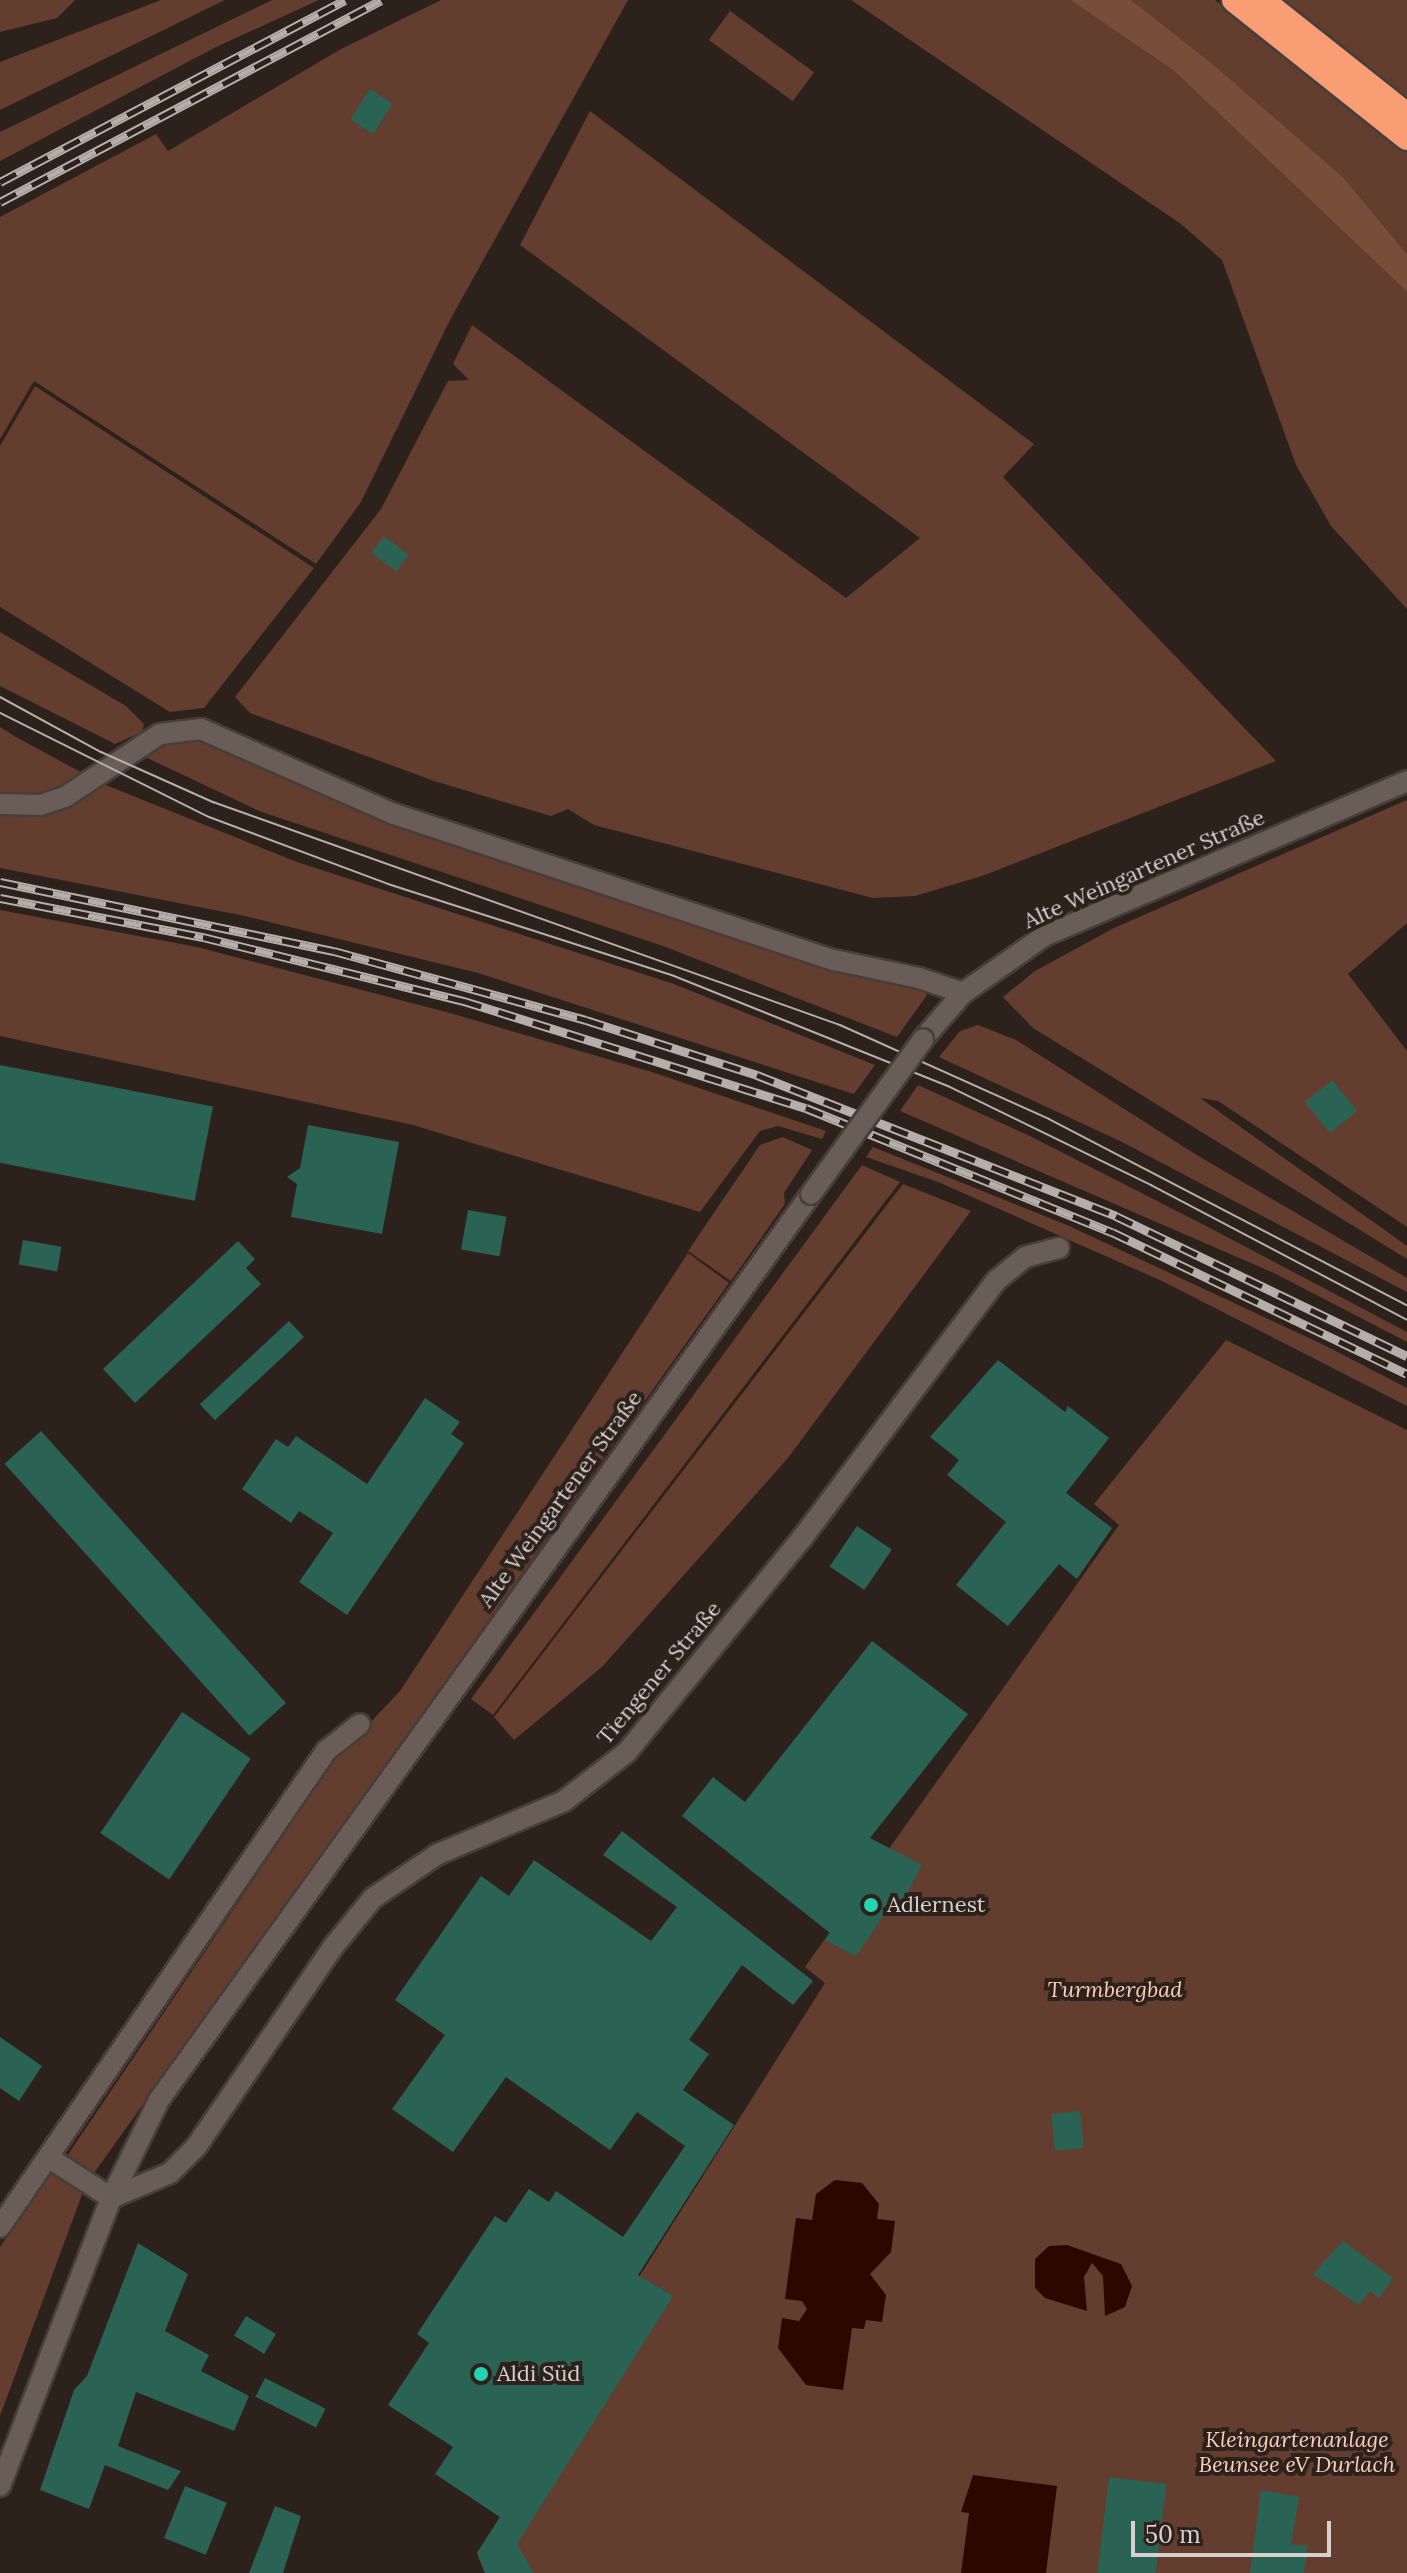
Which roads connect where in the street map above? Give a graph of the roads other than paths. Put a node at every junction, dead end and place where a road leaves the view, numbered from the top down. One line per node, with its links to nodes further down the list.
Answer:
1 (1234, 0): 4 (highway)
2 (1262, 0): 3 (highway)
3 (1407, 115)
4 (1407, 138)
5 (1407, 781): 7 (street, Alte Weingartener Straße)
6 (0, 804): 7 (street)
7 (963, 993): 11 (street, Alte Weingartener Straße, bridge)
8 (1059, 1248): 11 (street, Tiengener Straße)
9 (360, 1724): 10 (street)
10 (51, 2159): 11 (street); 12 (street)
11 (111, 2198): 13 (street, Alte Weingartener Straße)
12 (0, 2227)
13 (2, 2472)

